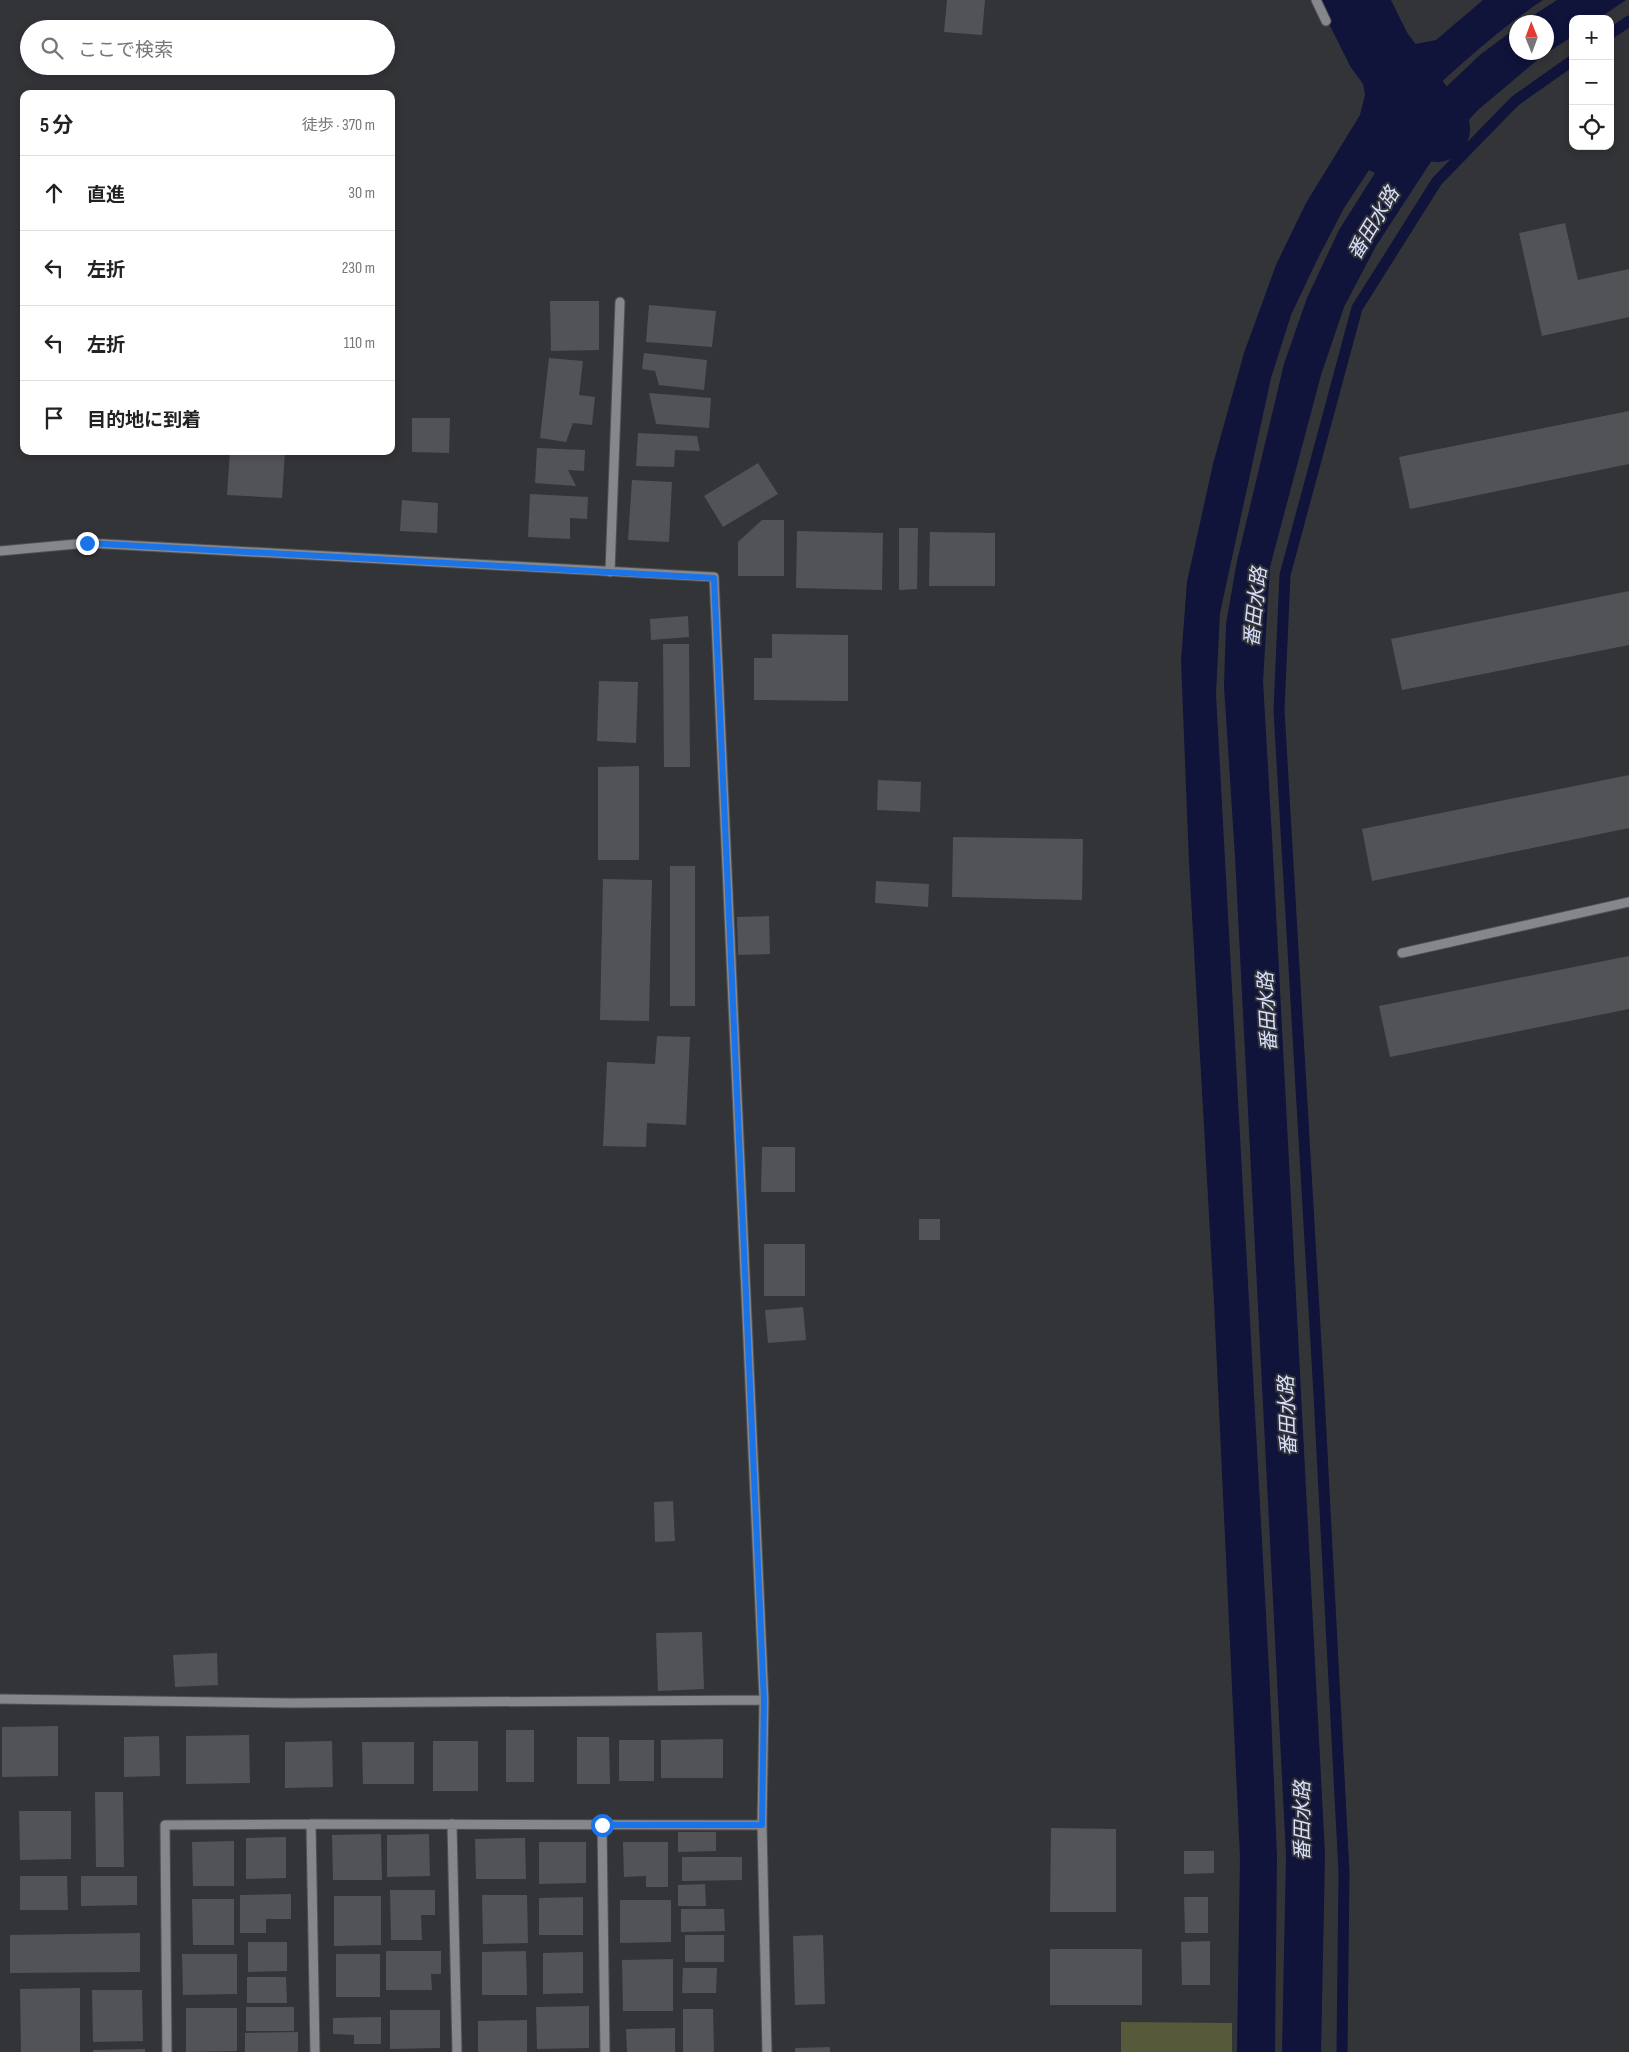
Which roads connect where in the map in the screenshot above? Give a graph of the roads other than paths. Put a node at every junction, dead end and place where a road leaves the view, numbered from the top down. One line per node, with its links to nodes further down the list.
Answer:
1 (1316, 0): 2 (street)
2 (1326, 21)
3 (620, 302): 5 (street)
4 (0, 551): 5 (street)
5 (610, 572): 9 (street)
6 (1629, 902): 7 (street)
7 (1402, 953)
8 (0, 1699): 9 (street)
9 (764, 1700): 13 (street)
10 (311, 1824): 11 (street); 14 (street); 15 (street)
11 (452, 1824): 12 (street); 16 (street)
12 (602, 1825): 13 (street); 17 (street)
13 (762, 1825): 18 (street)
14 (166, 2052)
15 (315, 2052)
16 (457, 2052)
17 (605, 2052)
18 (767, 2052)

